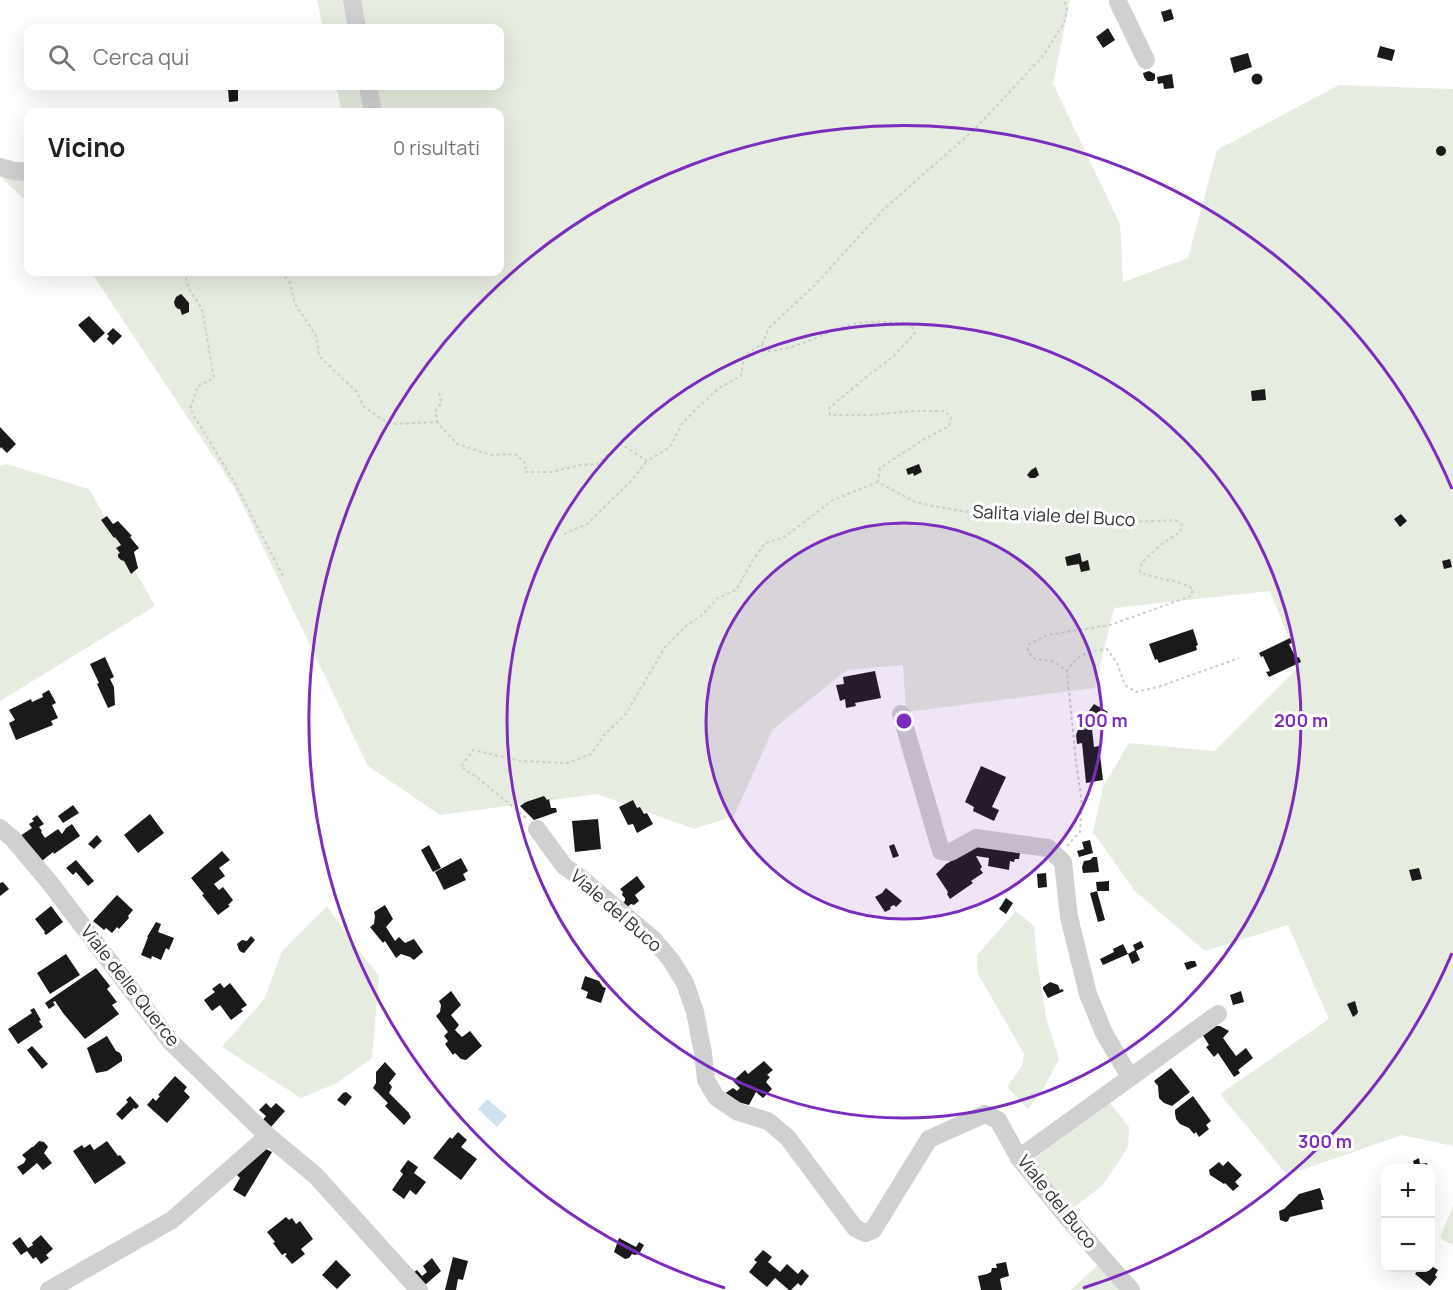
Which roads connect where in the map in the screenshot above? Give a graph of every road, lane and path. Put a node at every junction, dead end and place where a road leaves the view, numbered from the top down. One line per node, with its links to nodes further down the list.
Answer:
1 (352, 0): 4 (street)
2 (1064, 0): 12 (path)
3 (1118, 0): 5 (street)
4 (356, 24)
5 (1146, 60)
6 (369, 90): 7 (street)
7 (372, 108)
8 (0, 168): 9 (street)
9 (24, 172)
10 (185, 276): 18 (path)
11 (284, 276): 14 (path)
12 (762, 344): 15 (path); 16 (path)
13 (439, 393): 14 (path)
14 (438, 423): 15 (path)
15 (647, 461): 17 (path)
16 (879, 482): 20 (path, Salita viale del Buco); 23 (path)
17 (564, 534)
18 (284, 578)
19 (1239, 658): 20 (path)
20 (1067, 671): 24 (path)
21 (901, 714): 24 (street)
22 (0, 828): 27 (street, Viale delle Querce)
23 (537, 829): 28 (street, Viale del Buco)
24 (1057, 857): 26 (street)
25 (1218, 1014): 26 (street)
26 (1130, 1077): 28 (street)
27 (268, 1136): 29 (street); 30 (street, Viale delle Querce)
28 (1019, 1158): 31 (street, Viale del Buco)
29 (49, 1290)
30 (419, 1290)
31 (1131, 1290)

